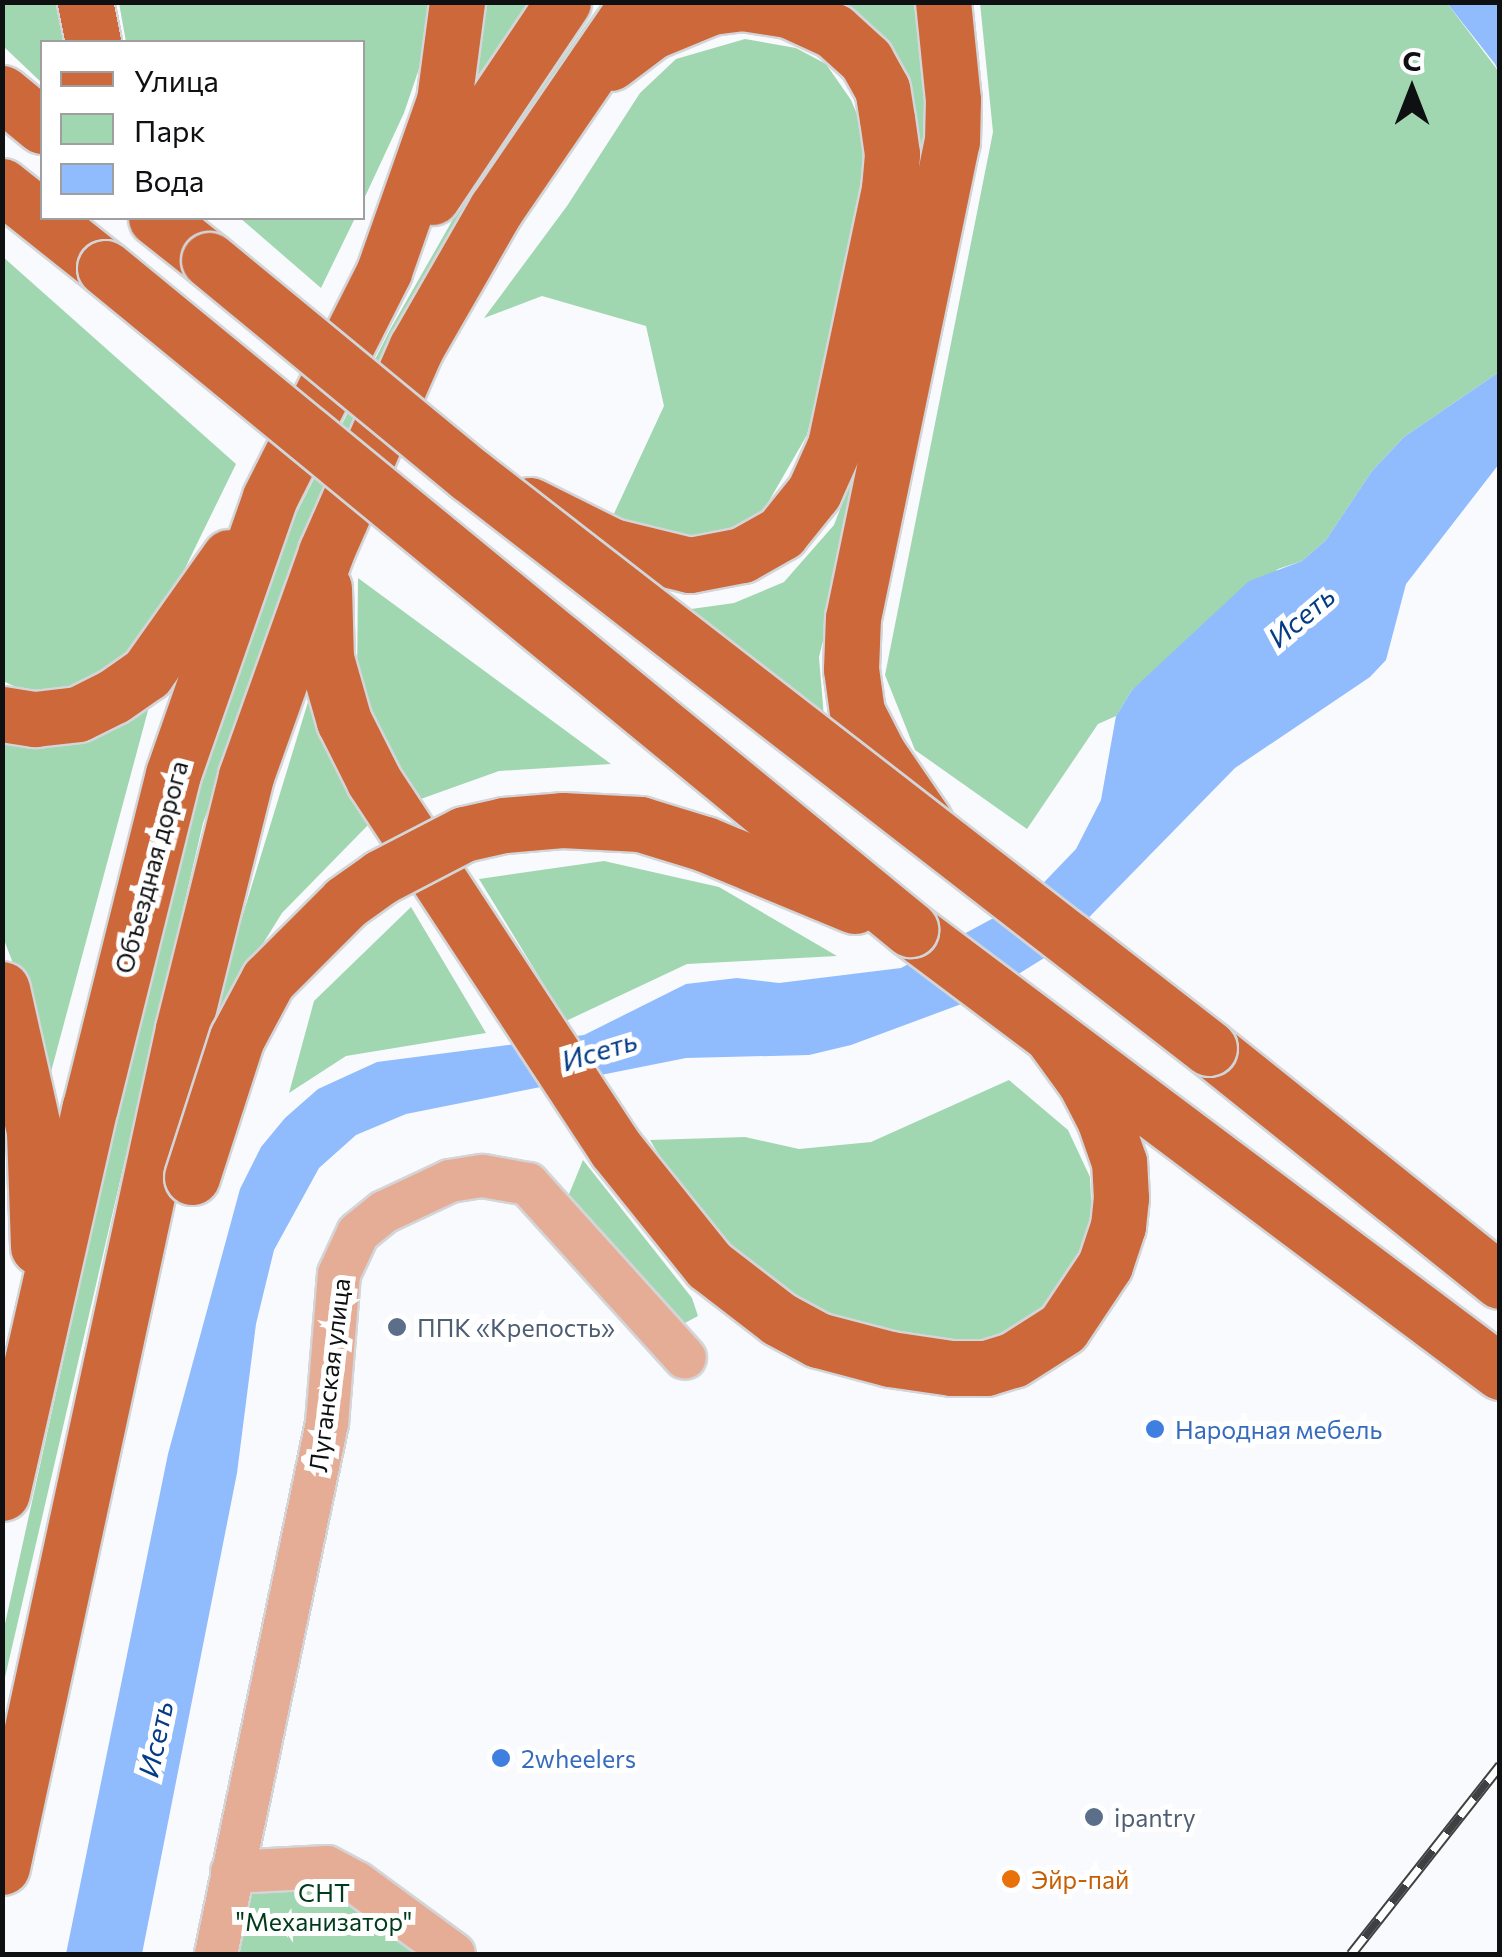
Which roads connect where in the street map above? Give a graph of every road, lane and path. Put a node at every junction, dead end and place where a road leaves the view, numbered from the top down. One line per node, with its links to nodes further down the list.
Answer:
1 (85, 2): 6 (main road)
2 (457, 2): 15 (main road)
3 (563, 2): 15 (main road)
4 (638, 2): 7 (main road)
5 (943, 2): 16 (main road)
6 (94, 40)
7 (576, 90): 16 (main road); 19 (main road)
8 (2, 93): 9 (main road)
9 (40, 124)
10 (11, 197): 11 (main road, bridge)
11 (40, 219)
12 (41, 220): 22 (main road, bridge)
13 (160, 220): 14 (main road)
14 (196, 239): 17 (main road, bridge)
15 (384, 271): 18 (main road, Объездная дорога)
16 (861, 449): 17 (main road, bridge); 21 (main road, bridge)
17 (470, 475): 21 (main road, bridge)
18 (270, 496): 20 (main road); 26 (main road, Объездная дорога)
19 (326, 552): 24 (main road); 31 (main road)
20 (2, 714)
21 (935, 837): 25 (main road, bridge)
22 (910, 929): 24 (main road); 33 (main road, bridge)
23 (2, 990): 26 (main road)
24 (1052, 1038): 28 (main road)
25 (1500, 1282)
26 (35, 1343): 29 (main road); 30 (main road, Объездная дорога)
27 (686, 1358): 32 (street, Луганская улица)
28 (1500, 1372)
29 (2, 1423)
30 (2, 1493)
31 (2, 1867)
32 (232, 1872): 34 (street, Луганская улица); 35 (street)
33 (2, 1895)
34 (216, 1954)
35 (454, 1954)

